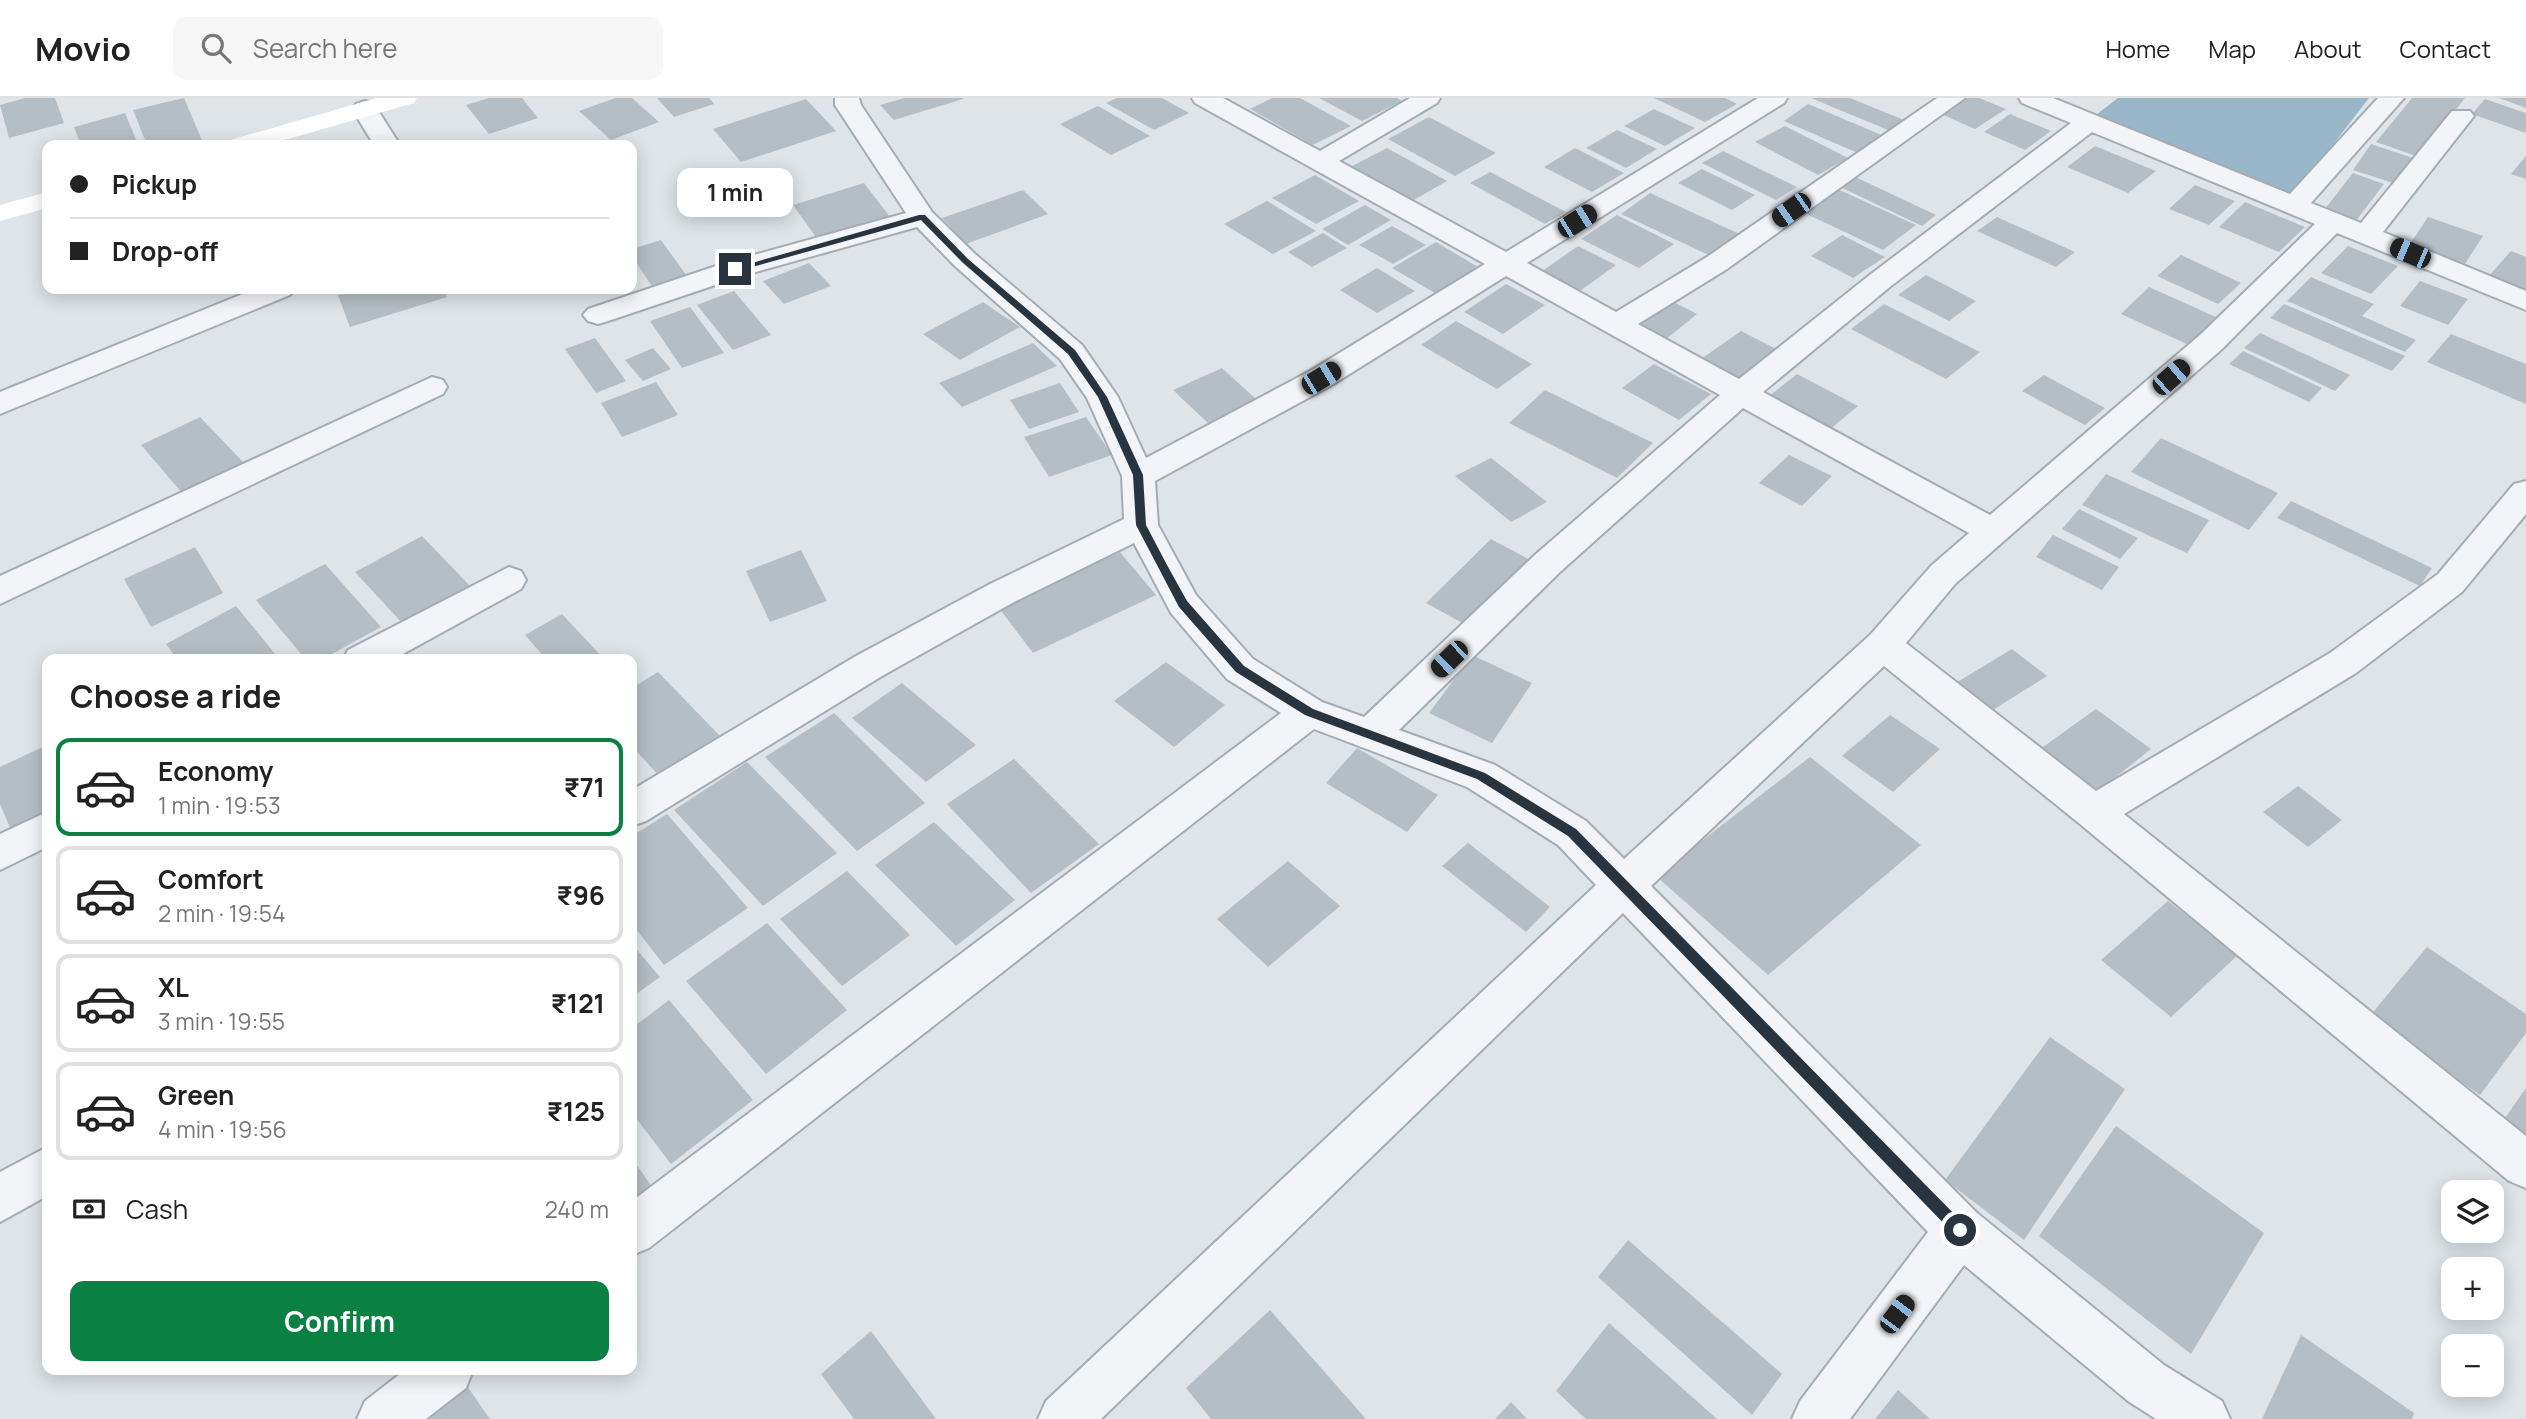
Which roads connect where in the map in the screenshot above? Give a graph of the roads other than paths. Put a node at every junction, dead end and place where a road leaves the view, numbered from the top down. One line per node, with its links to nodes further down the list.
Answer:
1 (405, 98): 9 (street)
2 (847, 98): 18 (street)
3 (1203, 98): 14 (street)
4 (1428, 98): 14 (street)
5 (1775, 98): 20 (street)
6 (1953, 98): 24 (street)
7 (2031, 98): 11 (street)
8 (2392, 98): 16 (street)
9 (365, 109): 12 (street); 13 (street)
10 (2461, 116): 19 (street)
11 (2090, 121): 16 (street); 26 (street)
12 (256, 140)
13 (384, 140)
14 (1318, 163): 20 (street)
15 (42, 201): 17 (street)
16 (2295, 205): 19 (street)
17 (0, 213)
18 (922, 217): 23 (street); 28 (street)
19 (2351, 228): 22 (street); 31 (street)
20 (1508, 264): 24 (street); 28 (street)
21 (268, 294): 27 (street)
22 (2526, 301)
23 (598, 315)
24 (1616, 324): 26 (street)
25 (432, 387): 33 (street)
26 (1741, 394): 31 (street); 37 (street)
27 (0, 404)
28 (1138, 475): 30 (street)
29 (2526, 492): 39 (street)
30 (1141, 525): 36 (street); 38 (street)
31 (1992, 531): 34 (street)
32 (509, 580): 35 (street)
33 (0, 591)
34 (1882, 645): 39 (street); 42 (street)
35 (372, 654)
36 (1309, 712): 37 (street); 46 (street)
37 (1369, 735): 42 (street)
38 (637, 807)
39 (2094, 812): 43 (street)
40 (42, 831): 41 (street)
41 (0, 853)
42 (1625, 884): 47 (street); 50 (street)
43 (2526, 1166)
44 (42, 1173): 45 (street)
45 (0, 1199)
46 (637, 1227)
47 (1960, 1230): 51 (street); 52 (street)
48 (440, 1375): 49 (street)
49 (383, 1419)
50 (1064, 1419)
51 (1818, 1419)
52 (2204, 1419)

